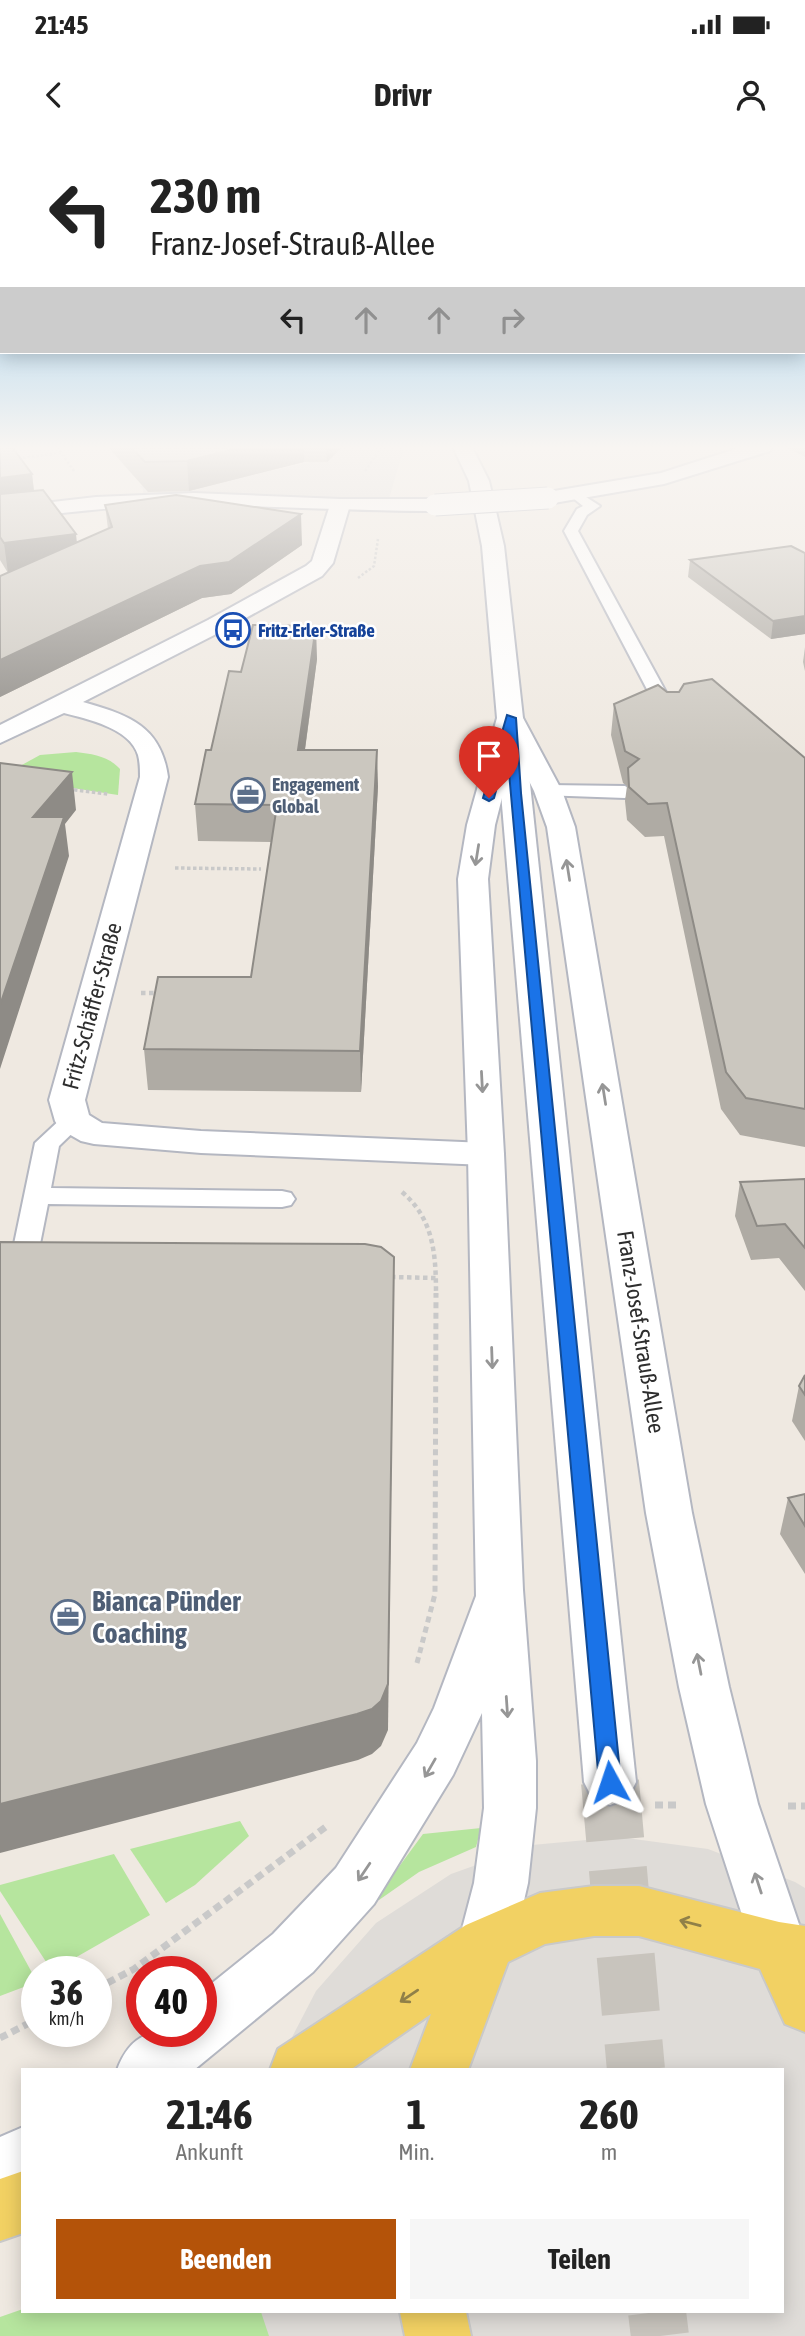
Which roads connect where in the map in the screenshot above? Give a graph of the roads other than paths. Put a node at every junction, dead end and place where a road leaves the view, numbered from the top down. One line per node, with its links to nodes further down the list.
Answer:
1 (327, 549): 4 (street)
2 (493, 549): 6 (street, Franz-Josef-Strauß-Allee)
3 (579, 549): 5 (lane)
4 (61, 704): 7 (street); 10 (street, Fritz-Schäffer-Straße)
5 (670, 716)
6 (510, 718): 8 (street, Franz-Josef-Strauß-Allee); 11 (street, Franz-Josef-Strauß-Allee, one-way to 11); 16 (street, Franz-Josef-Strauß-Allee)
7 (0, 735)
8 (548, 791): 9 (lane); 18 (street, Franz-Josef-Strauß-Allee, one-way to 8)
9 (625, 792)
10 (73, 1121): 11 (street, Fritz-Schäffer-Straße); 12 (lane)
11 (486, 1154): 15 (street, Franz-Josef-Strauß-Allee, one-way to 15)
12 (37, 1196): 13 (lane); 14 (lane)
13 (282, 1199)
14 (0, 1260)
15 (499, 1590): 17 (street, Franz-Josef-Strauß-Allee, one-way to 17); 20 (street, one-way to 20)
16 (610, 1782)
17 (486, 1944): 18 (main road, one-way to 17); 23 (main road, one-way to 23); 24 (main road)
18 (792, 1950): 19 (main road)
19 (805, 2004)
20 (217, 2016)
21 (177, 2047): 22 (street)
22 (149, 2068)
23 (302, 2068)
24 (440, 2068)
25 (21, 2159): 26 (street)
26 (0, 2172)
27 (21, 2203): 28 (main road)
28 (0, 2210)
29 (433, 2313): 30 (main road)
30 (438, 2336)

